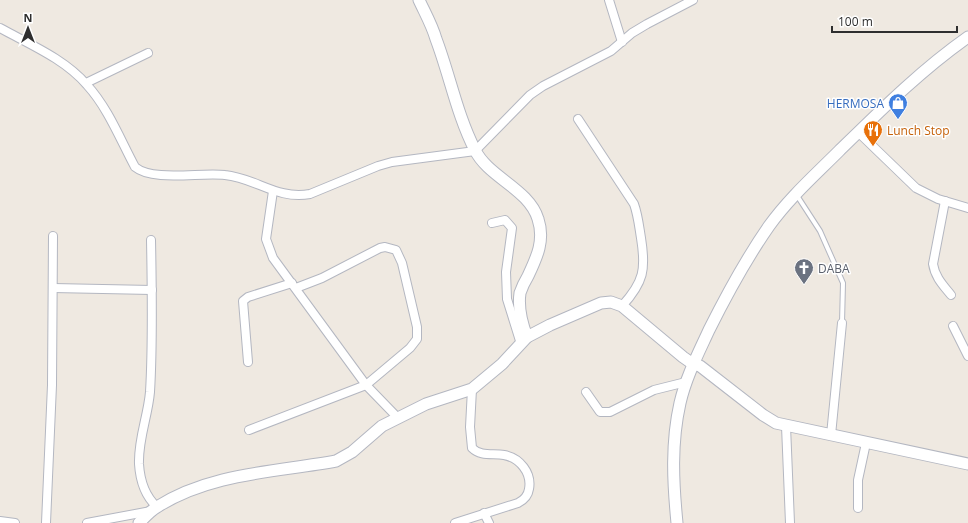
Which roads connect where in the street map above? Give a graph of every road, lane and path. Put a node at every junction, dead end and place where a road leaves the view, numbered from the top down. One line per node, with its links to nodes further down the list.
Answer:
1 (419, 0): 11 (street)
2 (609, 0): 6 (street)
3 (690, 1): 6 (street)
4 (0, 28): 8 (street)
5 (968, 37): 10 (street)
6 (622, 42): 11 (street)
7 (148, 53): 8 (street)
8 (86, 83): 12 (street)
9 (578, 118): 23 (street)
10 (858, 132): 13 (street); 14 (street)
11 (475, 151): 12 (street); 26 (street)
12 (272, 191): 19 (street)
13 (796, 194): 24 (lane); 29 (street)
14 (945, 201): 15 (street); 22 (street)
15 (968, 208)
16 (492, 223): 26 (street)
17 (53, 236): 20 (street)
18 (151, 240): 21 (street)
19 (294, 286): 28 (street); 31 (street); 31 (street)
20 (53, 288): 21 (street); 45 (street)
21 (152, 290): 41 (street)
22 (951, 295)
23 (622, 306): 26 (street); 29 (street)
24 (842, 323): 37 (street)
25 (953, 326): 27 (street)
26 (524, 341): 32 (street)
27 (968, 356)
28 (248, 362)
29 (693, 364): 30 (street); 35 (street)
30 (686, 382): 33 (street); 50 (street)
31 (366, 385): 34 (street); 36 (street)
32 (472, 389): 34 (street); 42 (street)
33 (586, 392)
34 (398, 418): 41 (street)
35 (786, 426): 37 (street); 51 (street)
36 (250, 430)
37 (831, 434): 38 (street)
38 (866, 443): 39 (street); 40 (street)
39 (968, 464)
40 (858, 508)
41 (155, 509): 46 (street); 47 (street)
42 (484, 513): 48 (street); 49 (street)
43 (0, 521): 44 (street)
44 (15, 523)
45 (46, 523)
46 (87, 523)
47 (138, 523)
48 (455, 523)
49 (489, 523)
50 (677, 523)
51 (790, 523)

